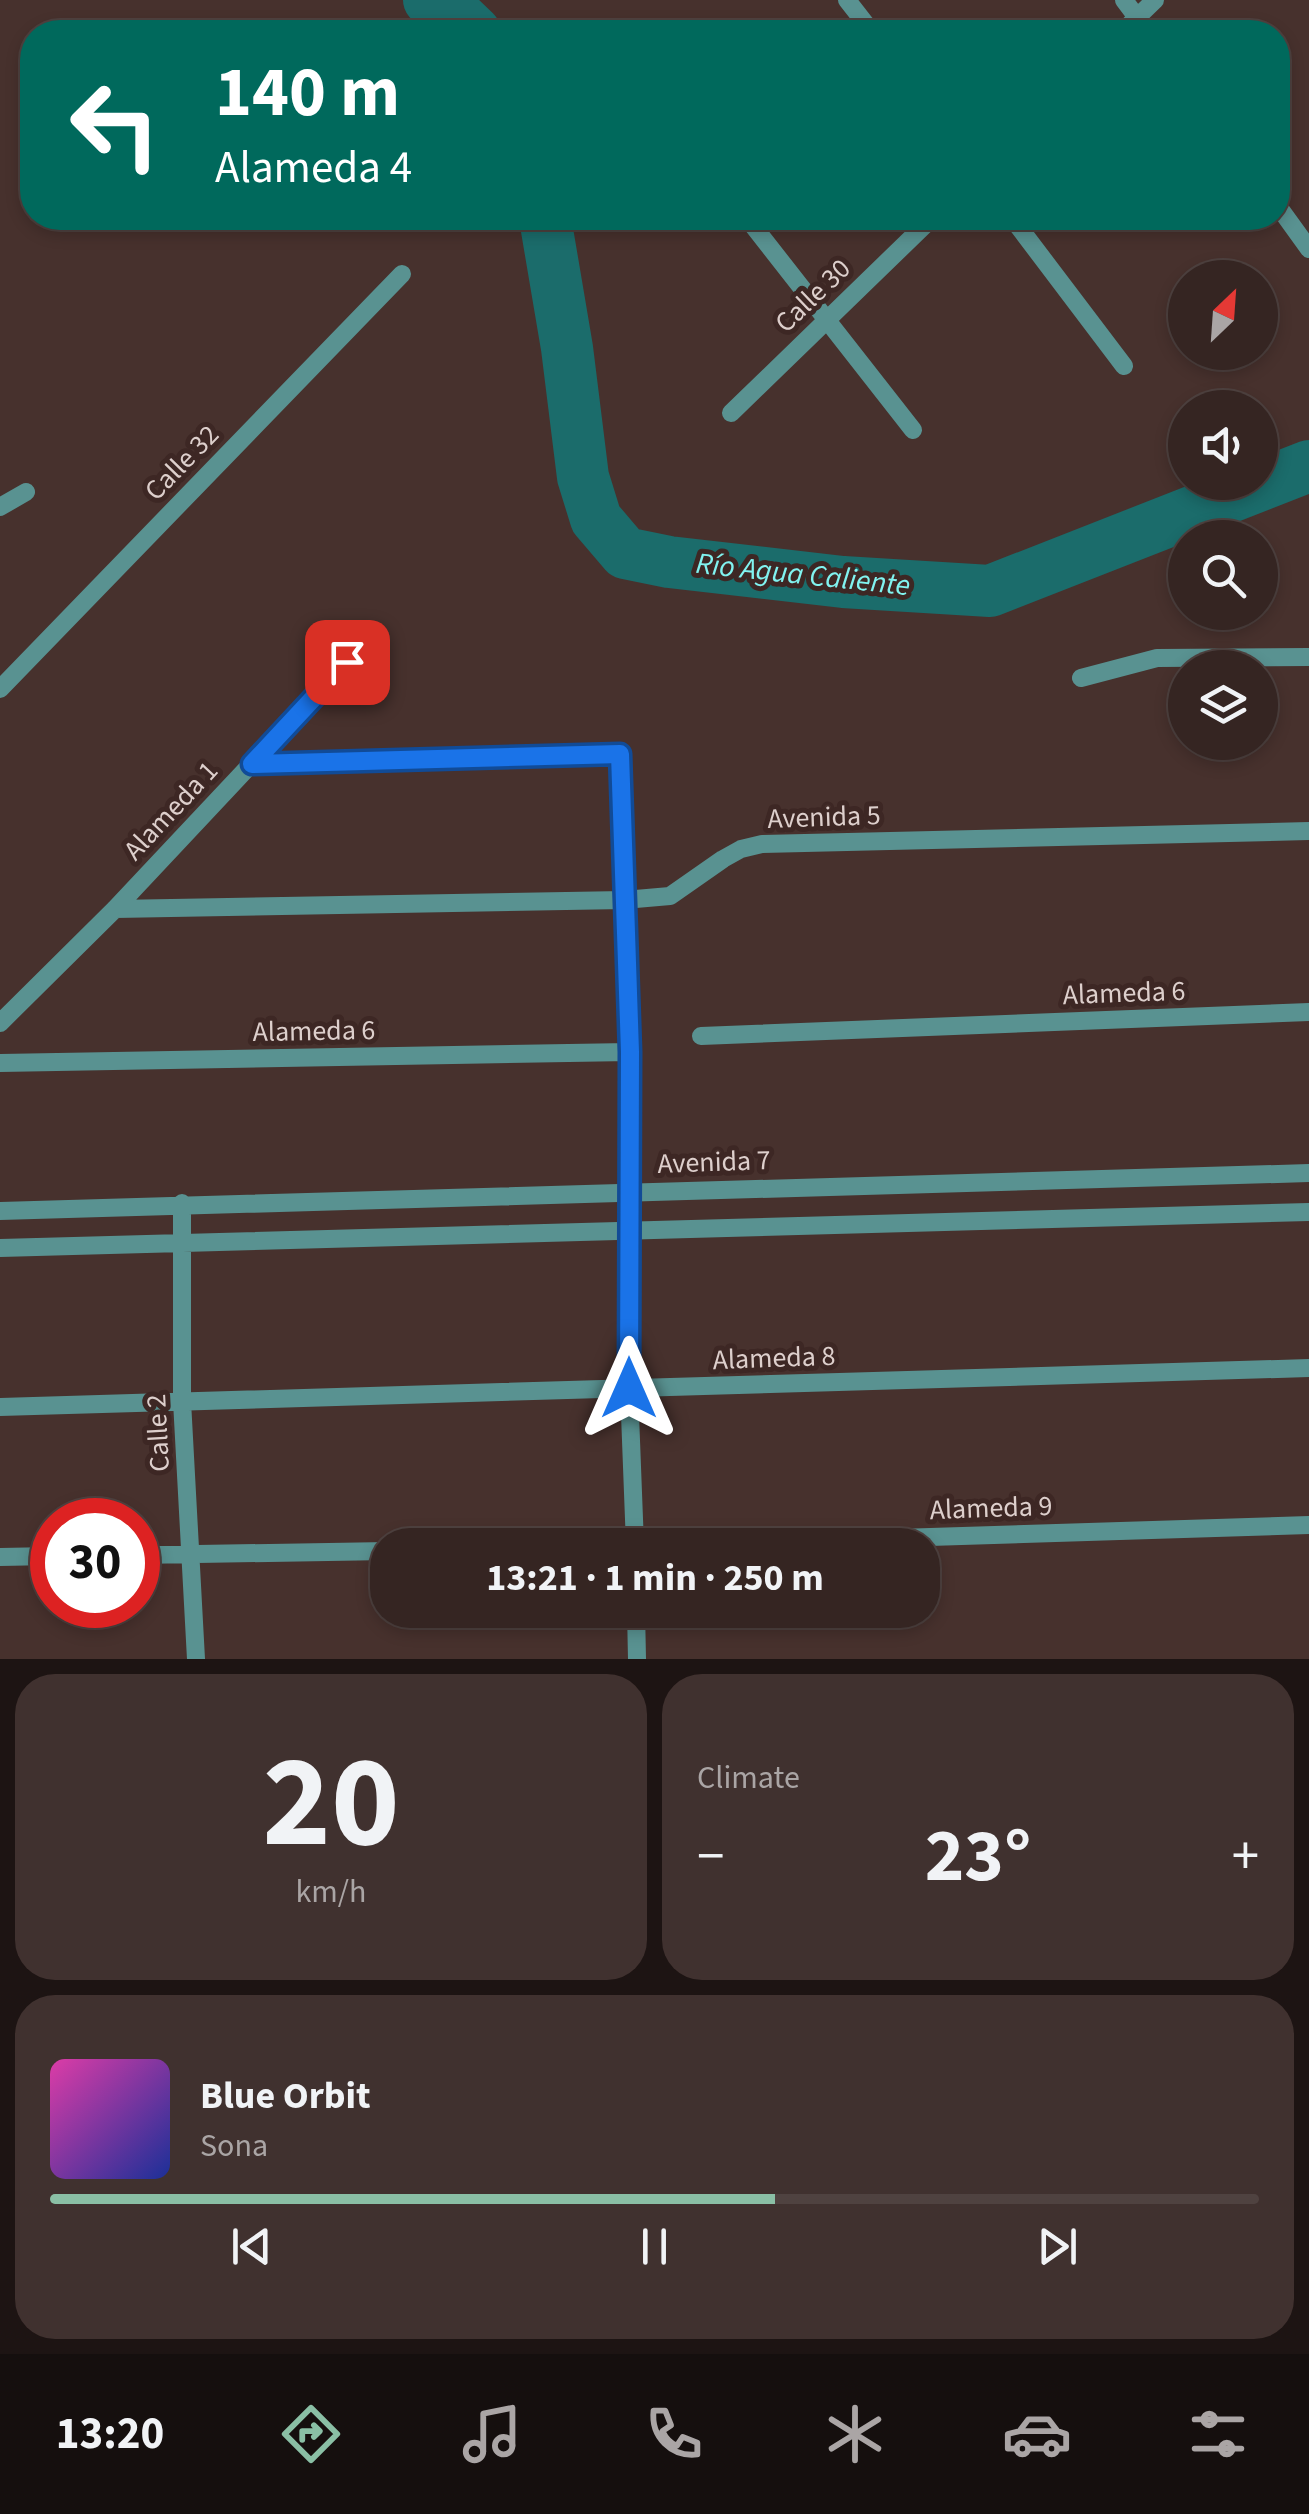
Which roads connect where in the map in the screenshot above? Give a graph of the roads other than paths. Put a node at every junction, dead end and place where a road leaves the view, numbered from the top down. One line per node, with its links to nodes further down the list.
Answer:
1 (847, 0): 3 (street)
2 (1124, 0): 4 (street)
3 (863, 20)
4 (1139, 20)
5 (1290, 223): 9 (street)
6 (757, 230): 11 (street)
7 (920, 230): 11 (street, Calle 30)
8 (1021, 230): 12 (street)
9 (1309, 249)
10 (402, 274): 21 (street, Calle 32)
11 (828, 319): 13 (street, Calle 30); 14 (street)
12 (1124, 366)
13 (731, 413)
14 (913, 430)
15 (26, 492): 16 (street)
16 (0, 507)
17 (1309, 657): 19 (street); 20 (street)
18 (347, 662): 22 (street, Alameda 1)
19 (1309, 677)
20 (1081, 678)
21 (0, 689)
22 (252, 764): 24 (street); 25 (street, Alameda 1)
23 (1309, 831): 24 (street, Avenida 5)
24 (624, 900): 25 (street, Avenida 5); 29 (street)
25 (115, 909): 27 (street, Alameda 1)
26 (1309, 1012): 28 (street, Alameda 6)
27 (0, 1023)
28 (701, 1036)
29 (630, 1052): 30 (street, Alameda 6); 32 (street)
30 (0, 1063)
31 (1309, 1173): 32 (street, Avenida 7)
32 (628, 1191): 33 (street, Avenida 7); 36 (street)
33 (182, 1203): 34 (street, Avenida 7); 37 (street, Calle 2)
34 (0, 1210)
35 (1309, 1212): 36 (street)
36 (629, 1233): 37 (street); 40 (street)
37 (183, 1241): 38 (street); 41 (street, Calle 2)
38 (0, 1248)
39 (1309, 1368): 40 (street, Alameda 8)
40 (629, 1388): 41 (street, Alameda 8); 44 (street)
41 (182, 1401): 42 (street, Alameda 8); 47 (street, Calle 2)
42 (0, 1407)
43 (1309, 1524): 45 (street, Alameda 9)
44 (634, 1528)
45 (940, 1536)
46 (370, 1550): 47 (street)
47 (191, 1554): 48 (street); 52 (street, Calle 2)
48 (160, 1555)
49 (30, 1556): 50 (street)
50 (0, 1557)
51 (637, 1628): 53 (street)
52 (196, 1659)
53 (638, 1659)

